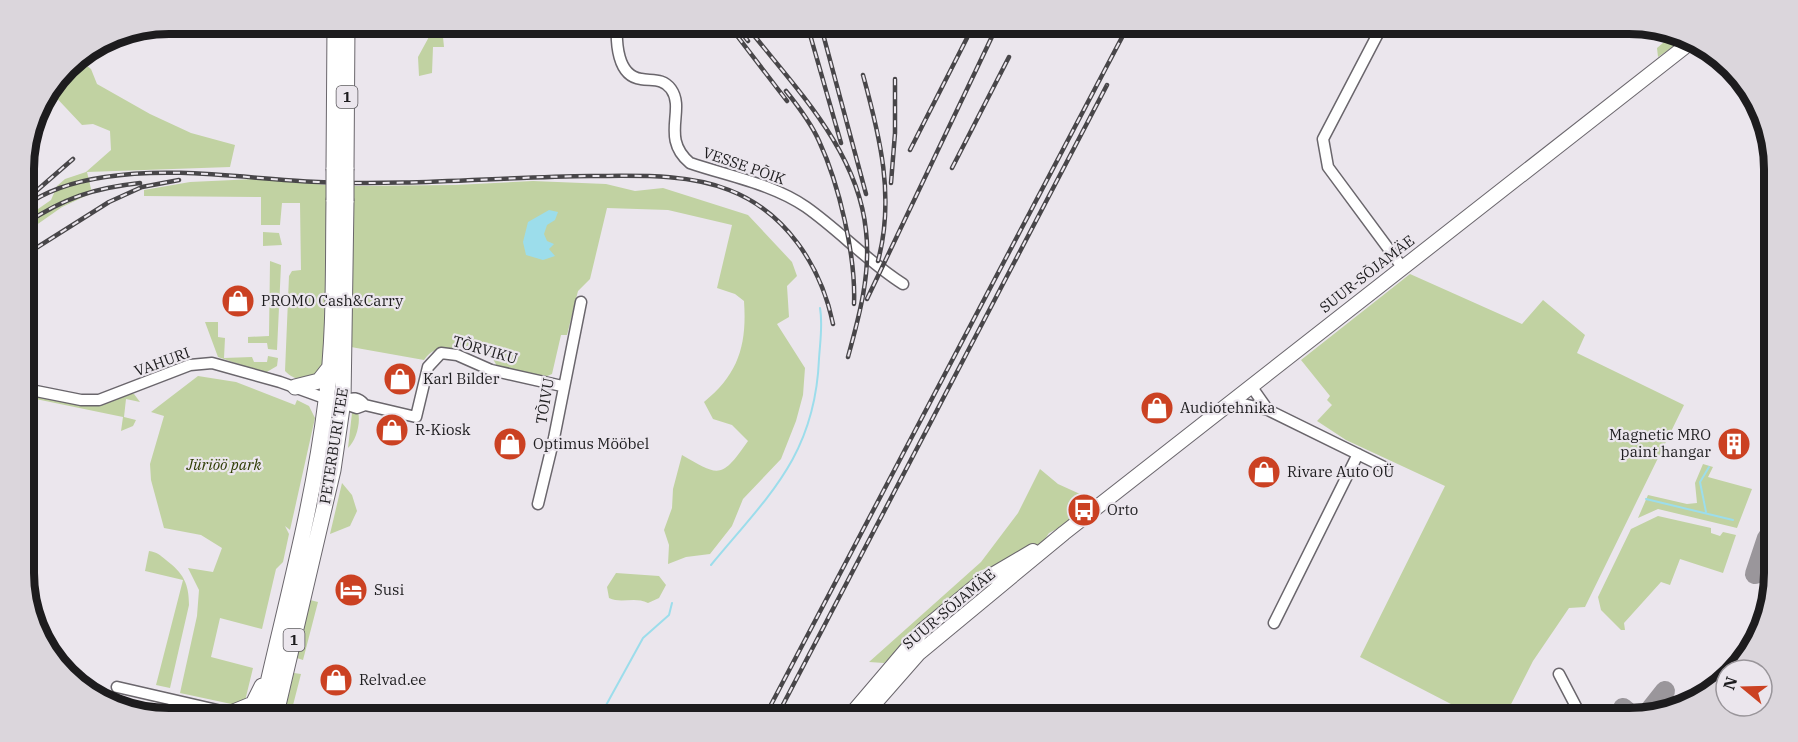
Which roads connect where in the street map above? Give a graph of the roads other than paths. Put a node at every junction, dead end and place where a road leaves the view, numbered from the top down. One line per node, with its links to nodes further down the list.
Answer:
1 (1378, 34): 8 (street)
2 (334, 35): 6 (highway, PETERBURI TEE / 1)
3 (346, 35): 6 (highway, PETERBURI TEE / 1)
4 (616, 35): 9 (street, VESSE PÕIK)
5 (1685, 47): 8 (main road, SUUR-SÕJAMÄE)
6 (340, 169): 7 (highway, PETERBURI TEE / 1, bridge)
7 (340, 200): 12 (highway, PETERBURI TEE / 1); 18 (highway, PETERBURI TEE / 1)
8 (1402, 267): 14 (main road, SUUR-SÕJAMÄE)
9 (903, 284)
10 (580, 302): 13 (street, TÕIVU)
11 (434, 357): 13 (street, TÕRVIKU); 18 (street, VAHURI)
12 (330, 367): 15 (highway); 17 (highway, PETERBURI TEE / 1)
13 (562, 386): 23 (street, TÕIVU)
14 (1251, 386): 19 (main road, SUUR-SÕJAMÄE); 20 (street)
15 (295, 387): 16 (street, VAHURI); 17 (street, VAHURI)
16 (34, 391)
17 (327, 399): 18 (street, VAHURI); 28 (highway, PETERBURI TEE / 1)
18 (344, 401): 35 (highway, PETERBURI TEE / 1)
19 (1232, 401): 20 (street); 24 (main road, SUUR-SÕJAMÄE)
20 (1268, 410): 21 (street)
21 (1358, 454): 22 (street); 27 (street)
22 (1384, 467)
23 (538, 504)
24 (1064, 533): 25 (main road, SUUR-SÕJAMÄE); 26 (main road, SUUR-SÕJAMÄE)
25 (992, 575): 26 (main road); 36 (main road, SUUR-SÕJAMÄE)
26 (1001, 586): 37 (main road, SUUR-SÕJAMÄE)
27 (1274, 622)
28 (275, 653): 33 (highway); 34 (highway, PETERBURI TEE / 1)
29 (1559, 674): 31 (street)
30 (117, 687): 32 (street)
31 (1576, 707)
32 (209, 708)
33 (246, 708)
34 (262, 708)
35 (277, 708)
36 (857, 708)
37 (871, 708)

